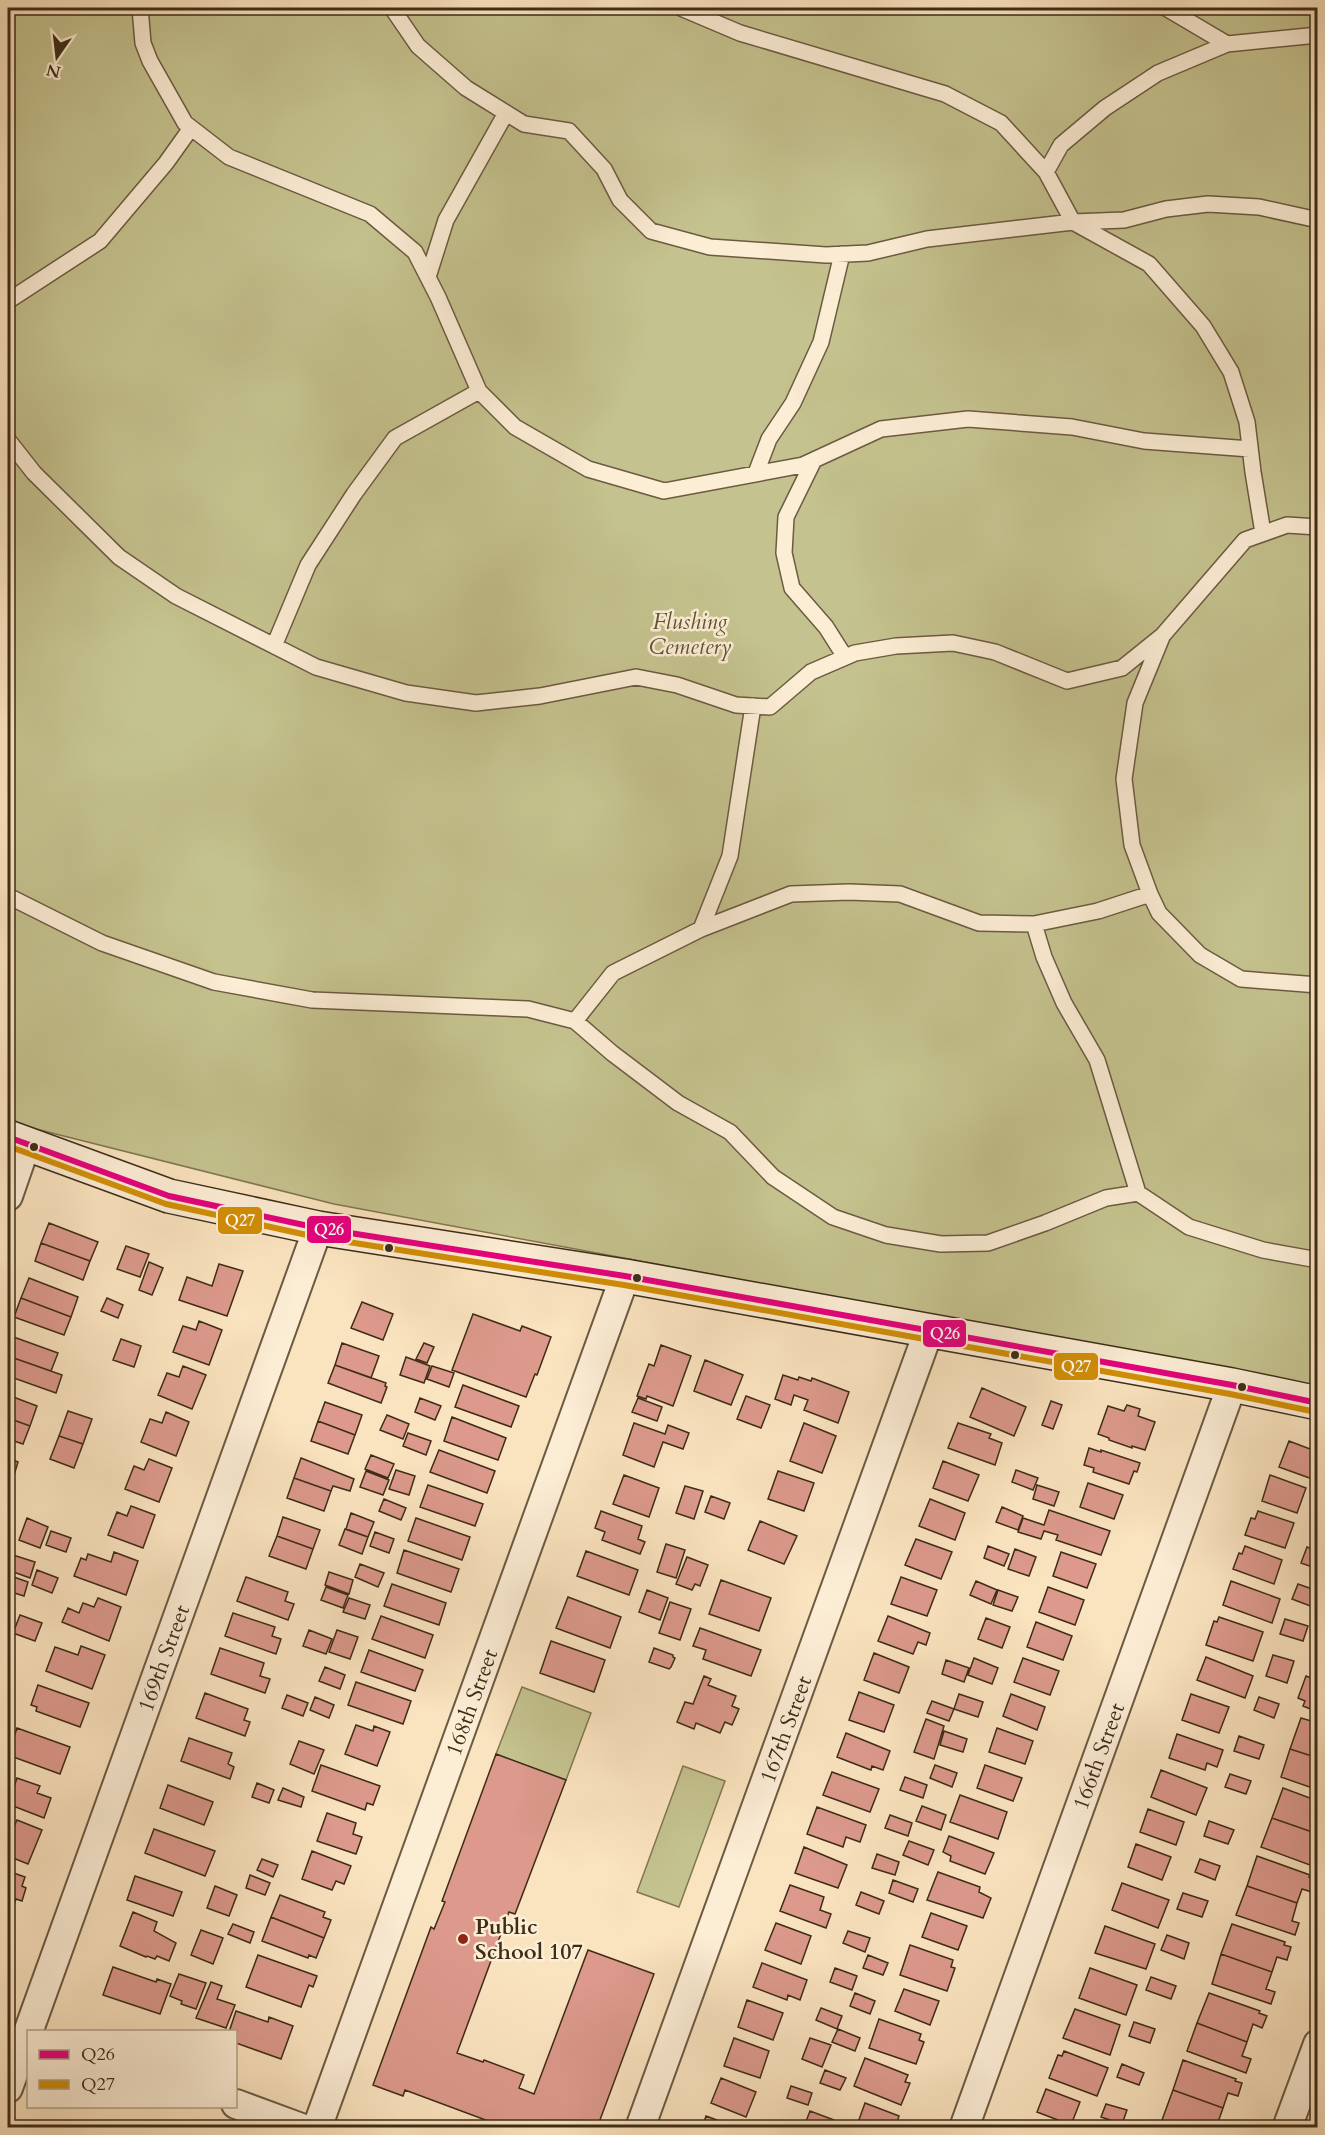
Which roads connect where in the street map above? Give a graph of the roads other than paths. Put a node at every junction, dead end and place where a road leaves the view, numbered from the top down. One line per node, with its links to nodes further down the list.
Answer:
1 (140, 8): 8 (lane)
2 (392, 8): 7 (lane)
3 (681, 8): 9 (lane)
4 (1166, 8): 6 (lane)
5 (1317, 35): 6 (lane)
6 (1227, 44): 9 (lane)
7 (506, 113): 12 (lane); 13 (lane)
8 (191, 128): 13 (lane); 14 (lane)
9 (1046, 172): 11 (lane)
10 (1317, 220): 11 (lane)
11 (1073, 222): 12 (lane); 17 (lane)
12 (842, 254): 19 (lane)
13 (428, 277): 15 (lane)
14 (8, 301)
15 (479, 391): 19 (lane); 23 (lane)
16 (8, 440): 23 (lane)
17 (1250, 449): 18 (lane); 21 (lane)
18 (814, 460): 19 (lane); 24 (lane)
19 (756, 473)
20 (1317, 527): 21 (lane)
21 (1263, 533): 22 (lane)
22 (1162, 635): 24 (lane); 26 (lane)
23 (274, 646): 25 (lane)
24 (845, 657): 25 (lane)
25 (753, 706): 29 (lane)
26 (1150, 894): 28 (lane); 30 (lane)
27 (8, 896): 31 (lane)
28 (1034, 924): 29 (lane); 33 (lane)
29 (701, 929): 31 (lane)
30 (1317, 985)
31 (575, 1021): 33 (lane)
32 (17, 1140): 34 (street); 35 (street)
33 (1138, 1193): 36 (lane)
34 (8, 1196)
35 (318, 1228): 37 (street); 41 (street, 169th Street)
36 (1317, 1260)
37 (624, 1276): 38 (street); 46 (street, 168th Street)
38 (929, 1330): 39 (street); 47 (street, 167th Street)
39 (1232, 1385): 40 (street); 48 (street, 166th Street)
40 (1317, 1403)
41 (24, 2027): 43 (street, 169th Street)
42 (1317, 2044): 49 (street)
43 (8, 2088)
44 (237, 2104): 45 (street)
45 (301, 2127)
46 (317, 2127)
47 (640, 2127)
48 (964, 2127)
49 (1287, 2127)

